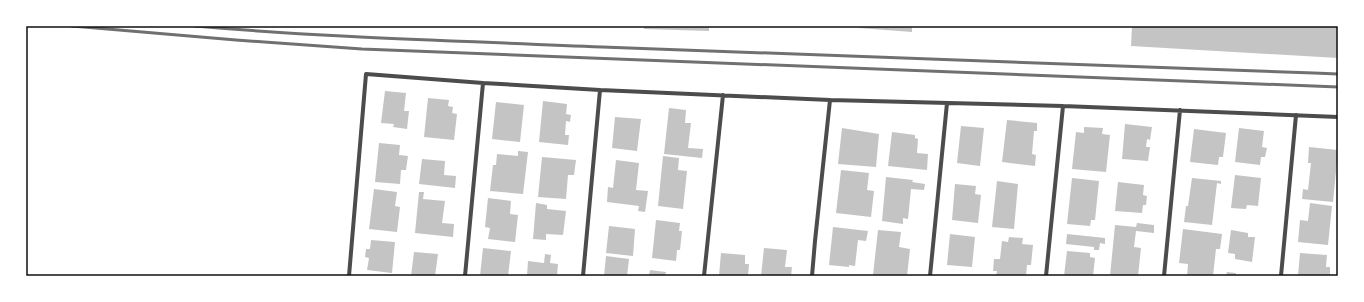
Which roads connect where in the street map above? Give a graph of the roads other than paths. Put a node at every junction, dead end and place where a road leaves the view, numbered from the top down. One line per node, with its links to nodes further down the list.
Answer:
1 (483, 83): 2 (street); 10 (street); 11 (street)
2 (600, 90): 3 (street); 12 (street)
3 (723, 95): 4 (street); 13 (street)
4 (830, 100): 5 (street); 14 (street)
5 (947, 103): 6 (street); 15 (street)
6 (1063, 106): 7 (street); 16 (street)
7 (1180, 110): 8 (street); 17 (street)
8 (1296, 115): 9 (street); 18 (street)
9 (1338, 117)
10 (349, 276)
11 (465, 276)
12 (583, 276)
13 (704, 276)
14 (812, 276)
15 (930, 276)
16 (1046, 276)
17 (1164, 276)
18 (1281, 276)

